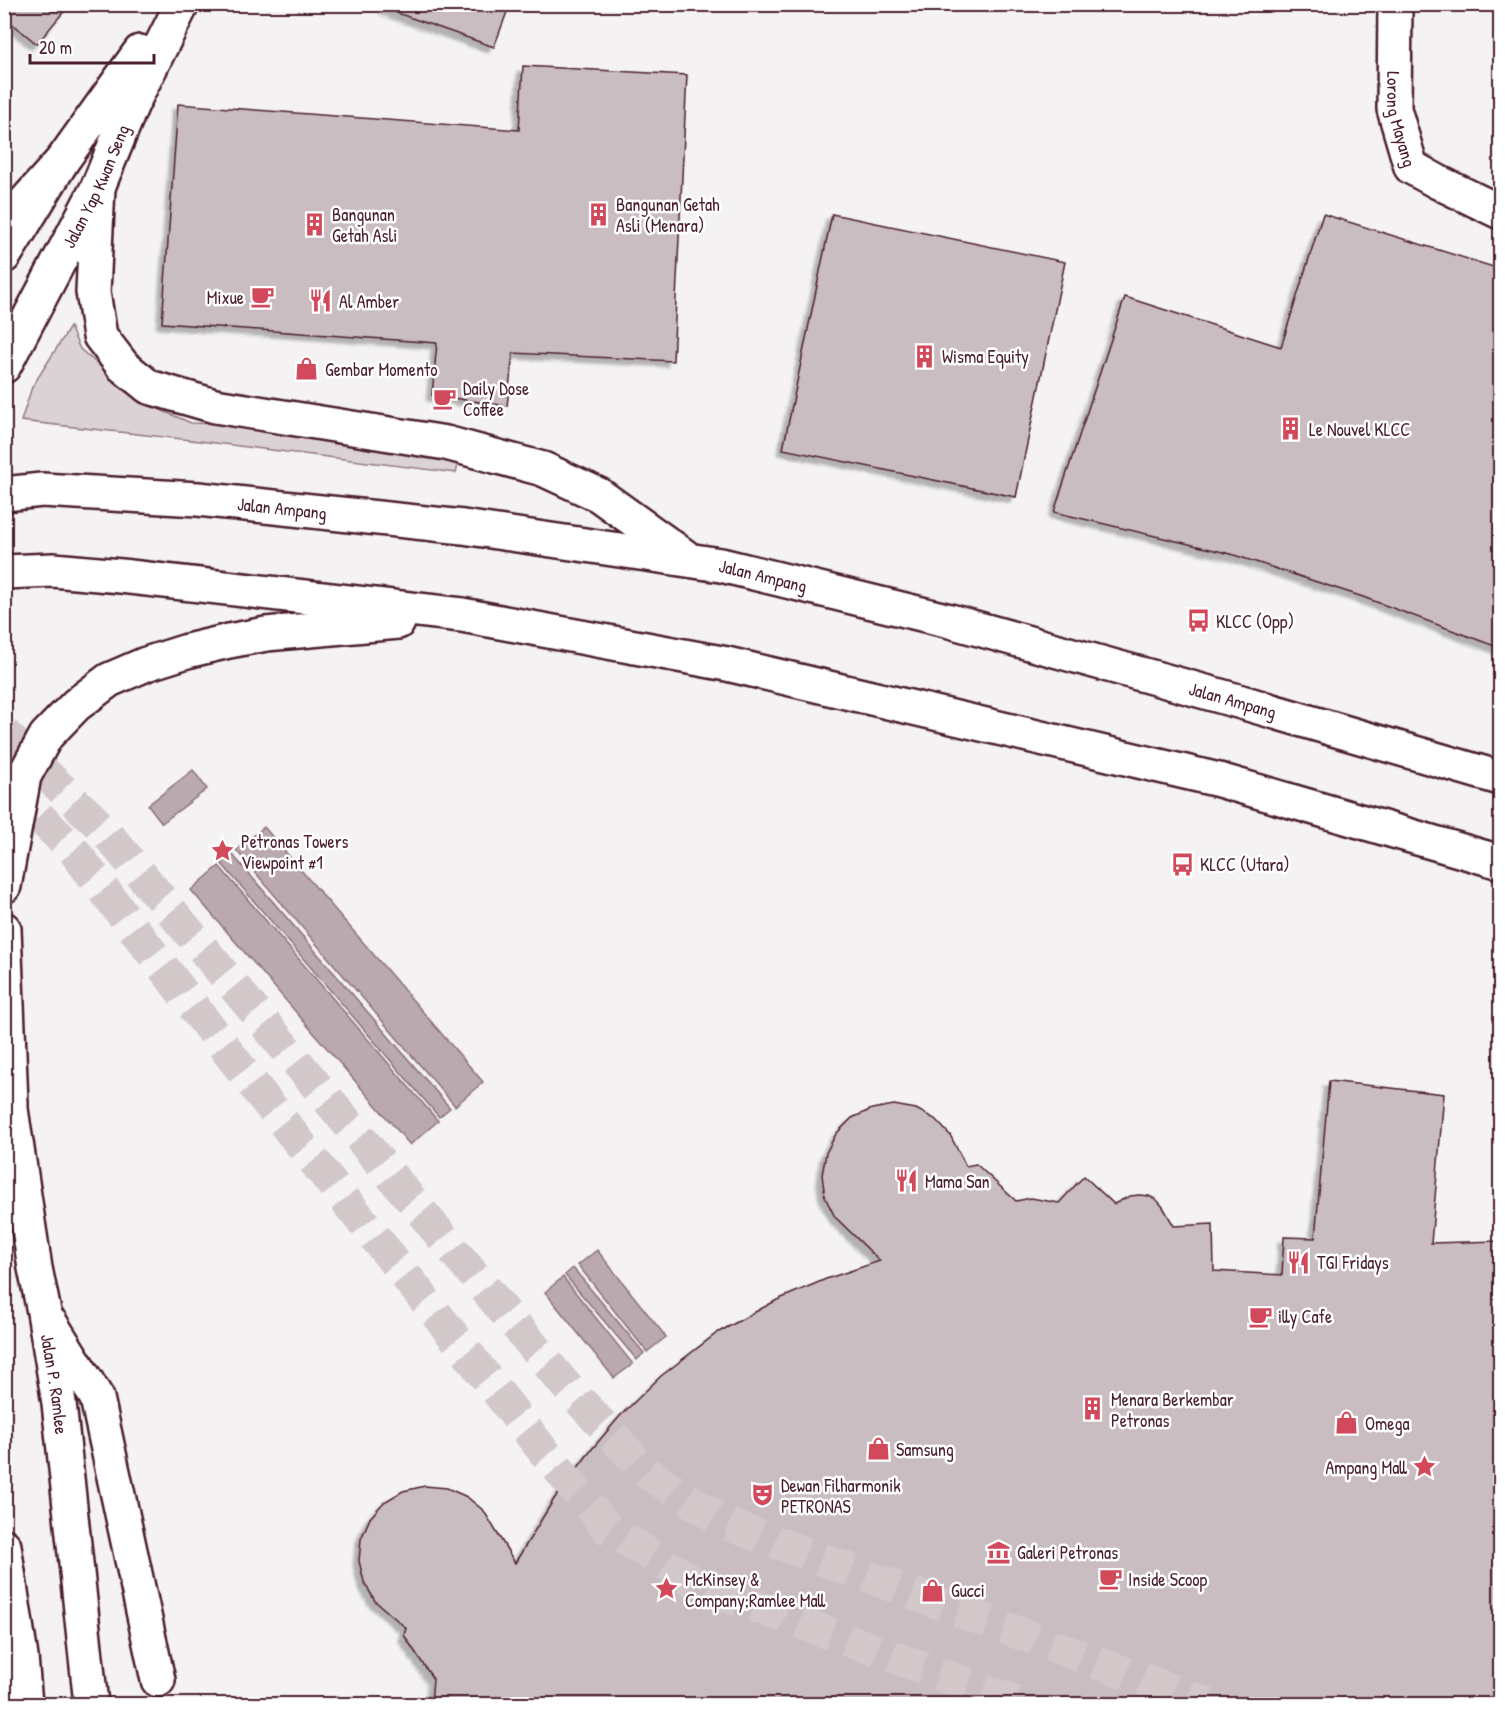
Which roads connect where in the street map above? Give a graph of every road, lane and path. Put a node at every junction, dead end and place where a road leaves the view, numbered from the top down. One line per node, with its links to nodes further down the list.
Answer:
1 (174, 4): 4 (main road, Jalan Yap Kwan Seng)
2 (182, 4): 5 (main road, Jalan Yap Kwan Seng)
3 (1395, 4): 6 (main road, Lorong Mayang)
4 (62, 161): 7 (main road); 8 (main road, Jalan Yap Kwan Seng)
5 (98, 187): 9 (main road, Jalan Yap Kwan Seng); 11 (main road)
6 (1500, 212)
7 (4, 226)
8 (4, 256)
9 (4, 366)
10 (4, 494): 11 (main road, Jalan Ampang)
11 (688, 559): 14 (main road, Jalan Ampang)
12 (4, 572): 13 (main road)
13 (462, 615): 15 (main road); 16 (main road)
14 (1500, 778)
15 (1500, 862)
16 (4, 886)
17 (4, 929): 19 (main road)
18 (4, 1065): 19 (main road, Jalan P. Ramlee)
19 (11, 1104): 20 (main road, Jalan P. Ramlee)
20 (44, 1312): 22 (main road); 24 (main road, Jalan P. Ramlee)
21 (4, 1546): 23 (main road)
22 (158, 1680)
23 (25, 1704)
24 (91, 1704)

